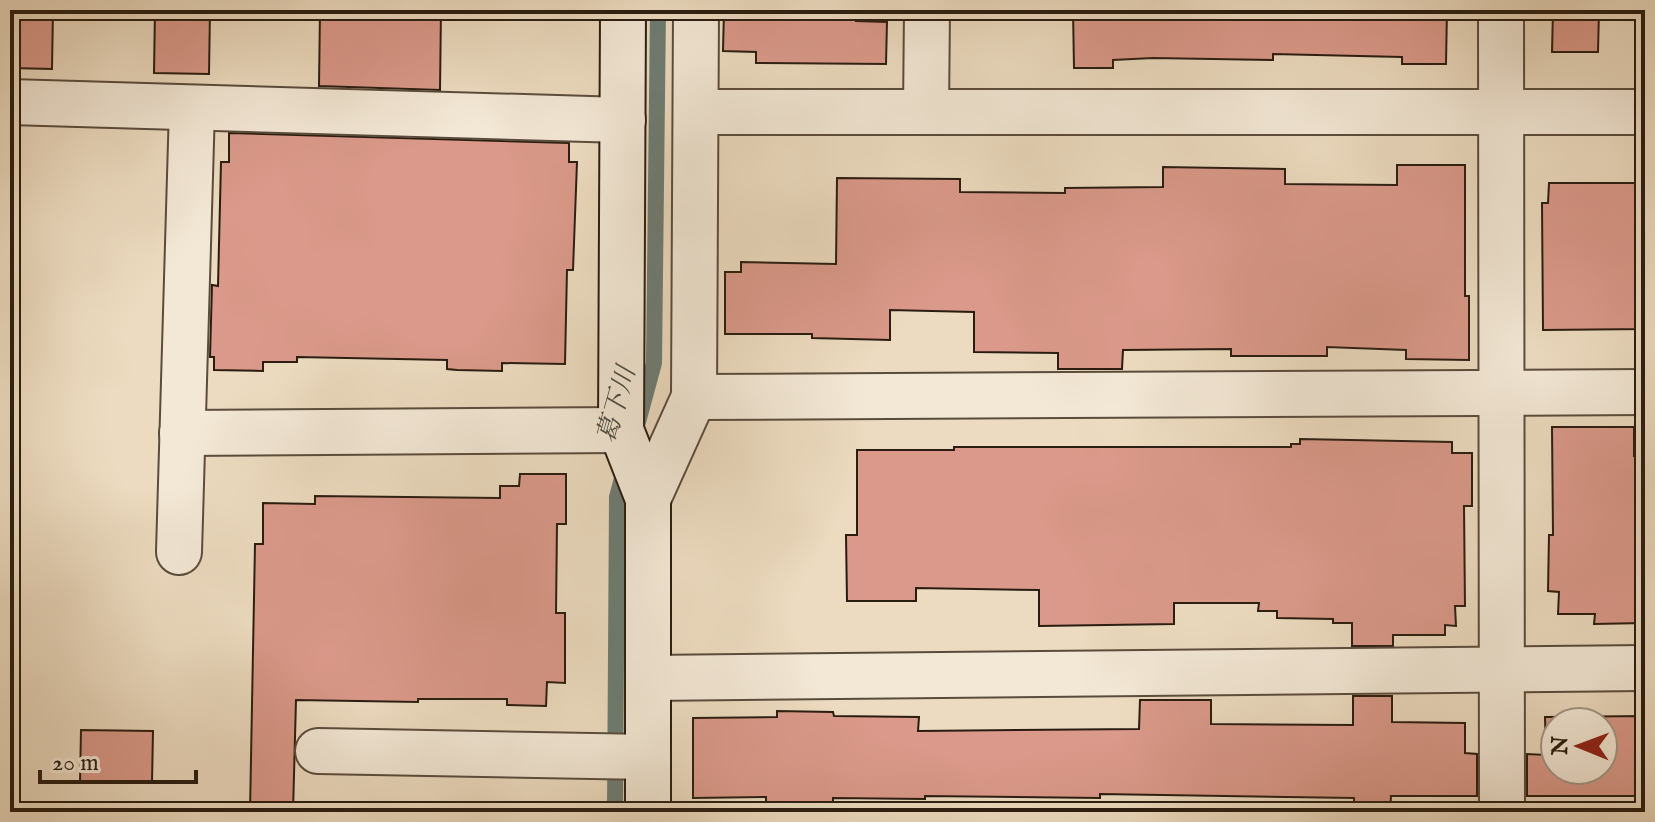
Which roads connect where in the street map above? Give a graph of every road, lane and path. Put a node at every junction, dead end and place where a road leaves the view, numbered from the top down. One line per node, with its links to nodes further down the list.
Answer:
1 (623, 10): 11 (street)
2 (696, 10): 7 (street)
3 (927, 10): 8 (street)
4 (1501, 10): 10 (street)
5 (10, 102): 6 (street)
6 (192, 108): 11 (street); 16 (street)
7 (697, 112): 8 (street); 14 (street)
8 (926, 112): 10 (street)
9 (1645, 112): 10 (street)
10 (1500, 113): 13 (street)
11 (623, 120): 15 (street)
12 (1645, 392): 13 (street)
13 (1499, 393): 14 (street); 20 (street)
14 (694, 397): 17 (street)
15 (621, 430): 16 (street); 17 (street)
16 (182, 433): 18 (street)
17 (648, 499): 21 (street)
18 (179, 552)
19 (1645, 668): 20 (street)
20 (1500, 669): 21 (street); 25 (street)
21 (649, 678): 23 (street)
22 (318, 751): 23 (street)
23 (648, 757): 24 (street)
24 (648, 812)
25 (1502, 812)

